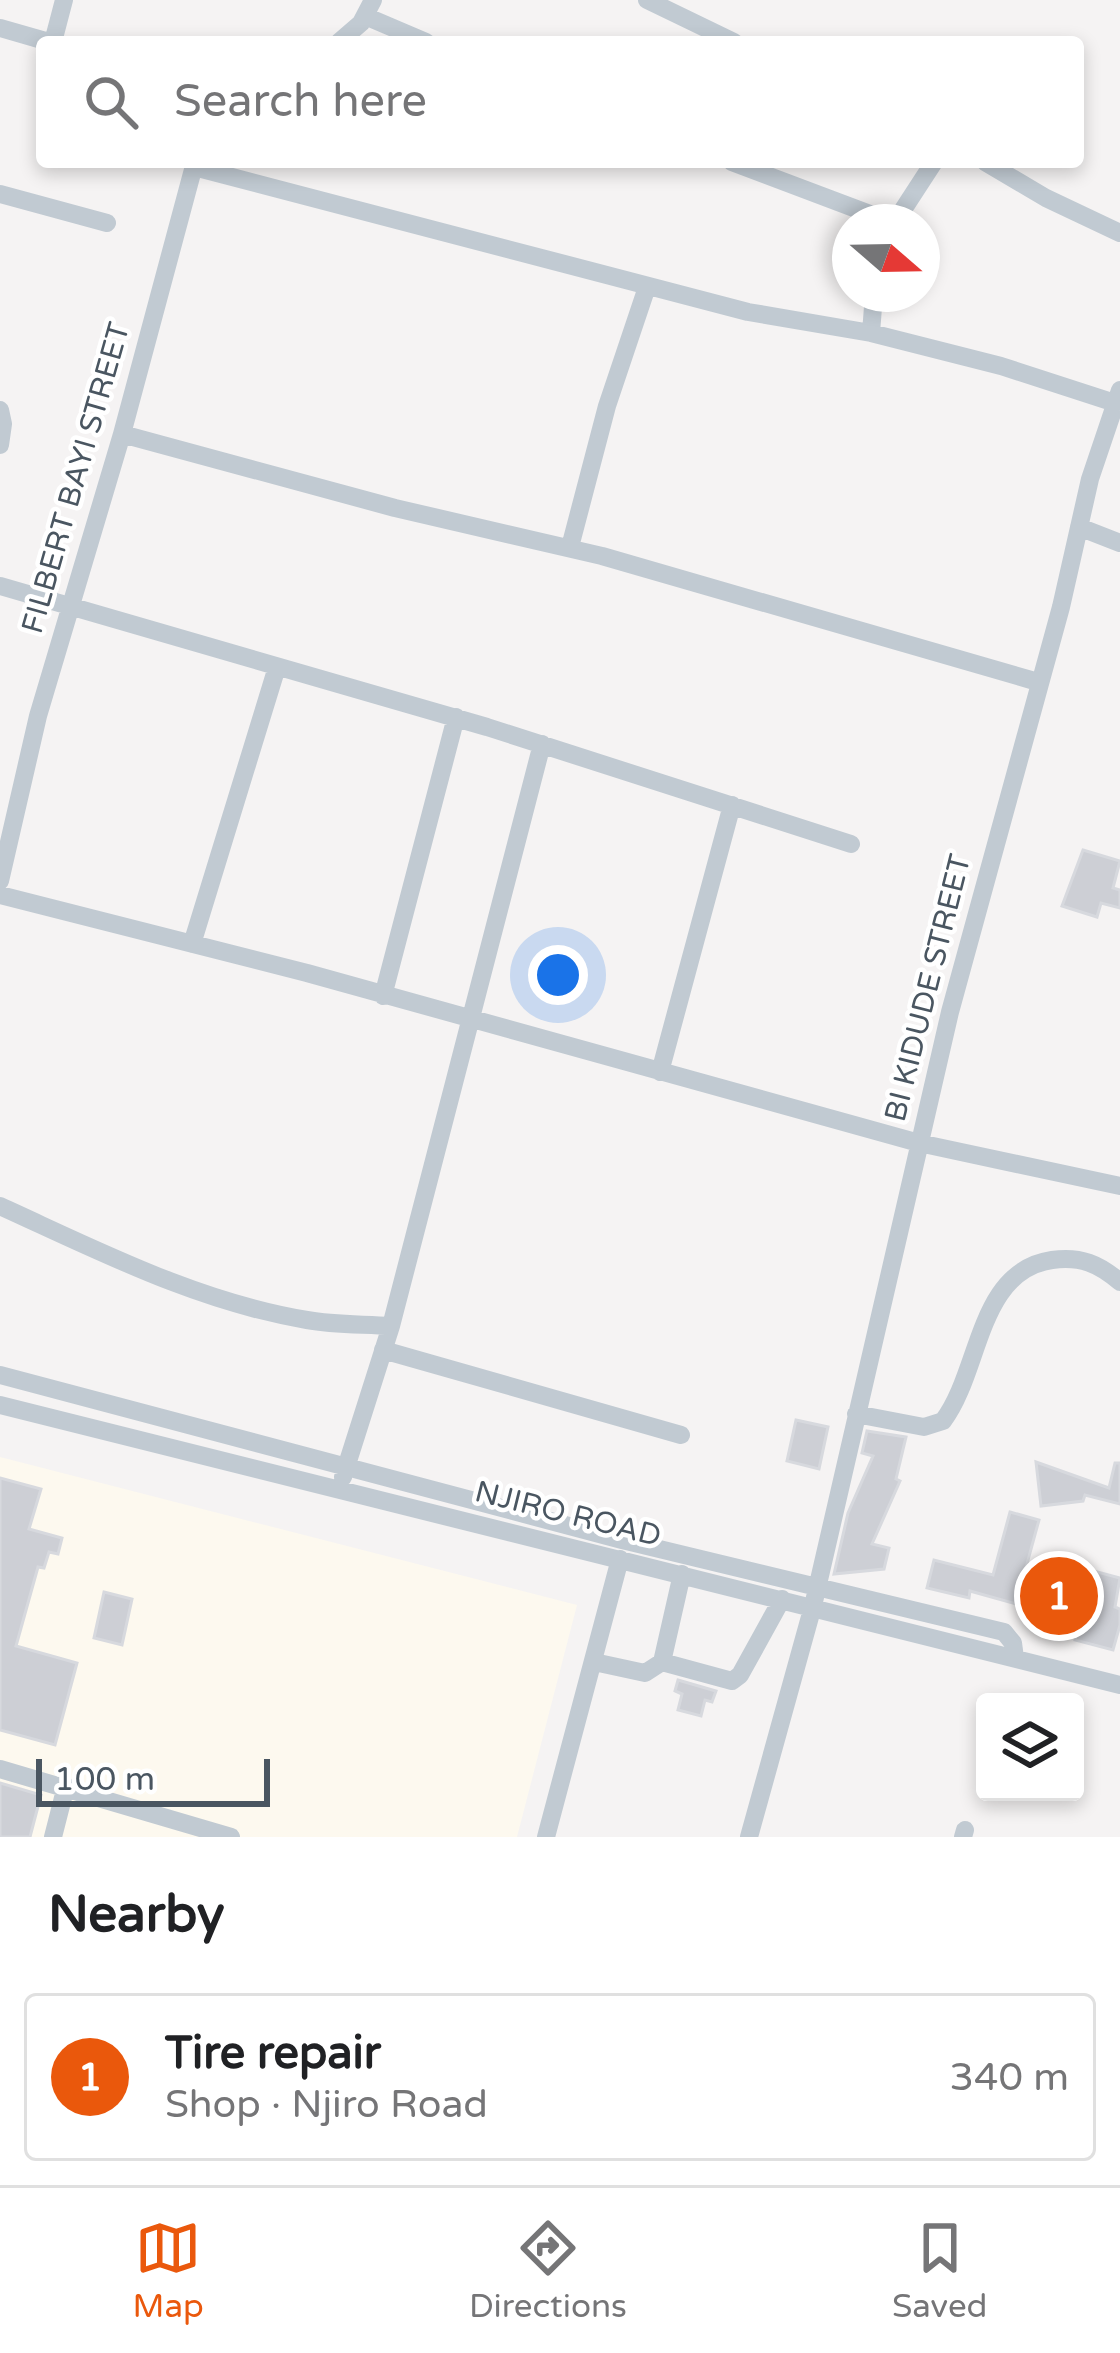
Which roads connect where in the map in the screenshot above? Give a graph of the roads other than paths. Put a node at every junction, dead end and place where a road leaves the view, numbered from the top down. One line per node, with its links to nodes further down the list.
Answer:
1 (64, 0): 5 (street)
2 (647, 0): 8 (street)
3 (369, 8): 6 (street); 7 (street)
4 (0, 28): 9 (street)
5 (53, 36)
6 (344, 36)
7 (416, 36)
8 (722, 36)
9 (36, 38)
10 (194, 168): 25 (street, FILBERT BAYI STREET)
11 (210, 168): 20 (street)
12 (749, 168): 16 (street)
13 (930, 168): 17 (street)
14 (995, 168): 19 (street)
15 (0, 194): 18 (street)
16 (845, 204)
17 (905, 204)
18 (107, 223)
19 (1120, 233)
20 (647, 286): 22 (street); 29 (street)
21 (873, 312): 22 (street)
22 (871, 333): 23 (street)
23 (1117, 396): 27 (street, BI KIDUDE STREET)
24 (0, 410): 26 (street)
25 (122, 434): 29 (street); 31 (street, FILBERT BAYI STREET)
26 (0, 445)
27 (1079, 527): 28 (street); 33 (street, BI KIDUDE STREET)
28 (1120, 543)
29 (570, 547): 33 (street)
30 (0, 586): 31 (street)
31 (70, 606): 32 (street); 38 (street, FILBERT BAYI STREET)
32 (277, 667): 34 (street); 40 (street)
33 (1038, 682): 44 (street, BI KIDUDE STREET)
34 (456, 717): 35 (street); 41 (street)
35 (542, 744): 36 (street); 42 (street)
36 (732, 805): 37 (street); 43 (street)
37 (851, 844)
38 (0, 880)
39 (0, 895): 40 (street)
40 (192, 944): 41 (street)
41 (383, 996): 42 (street)
42 (472, 1022): 43 (street); 48 (street)
43 (660, 1072): 44 (street)
44 (919, 1142): 45 (street); 52 (street, BI KIDUDE STREET)
45 (1120, 1186)
46 (0, 1206): 48 (street)
47 (1120, 1282): 52 (street)
48 (391, 1326): 49 (street)
49 (383, 1350): 53 (street); 54 (street)
50 (0, 1375): 54 (street)
51 (0, 1405): 54 (street, NJIRO ROAD)
52 (856, 1414): 57 (street, BI KIDUDE STREET)
53 (681, 1435)
54 (343, 1478): 55 (street, NJIRO ROAD); 57 (street)
55 (620, 1559): 56 (street, NJIRO ROAD); 59 (street)
56 (682, 1574): 58 (street, NJIRO ROAD); 60 (street)
57 (815, 1598): 58 (street, NJIRO ROAD); 61 (street, NJIRO ROAD); 67 (street, BI KIDUDE STREET)
58 (782, 1599): 60 (street)
59 (595, 1662): 60 (street); 66 (street)
60 (662, 1662)
61 (1120, 1685)
62 (0, 1769): 63 (street)
63 (66, 1786): 64 (street); 65 (street)
64 (53, 1837)
65 (231, 1837)
66 (546, 1837)
67 (749, 1837)

